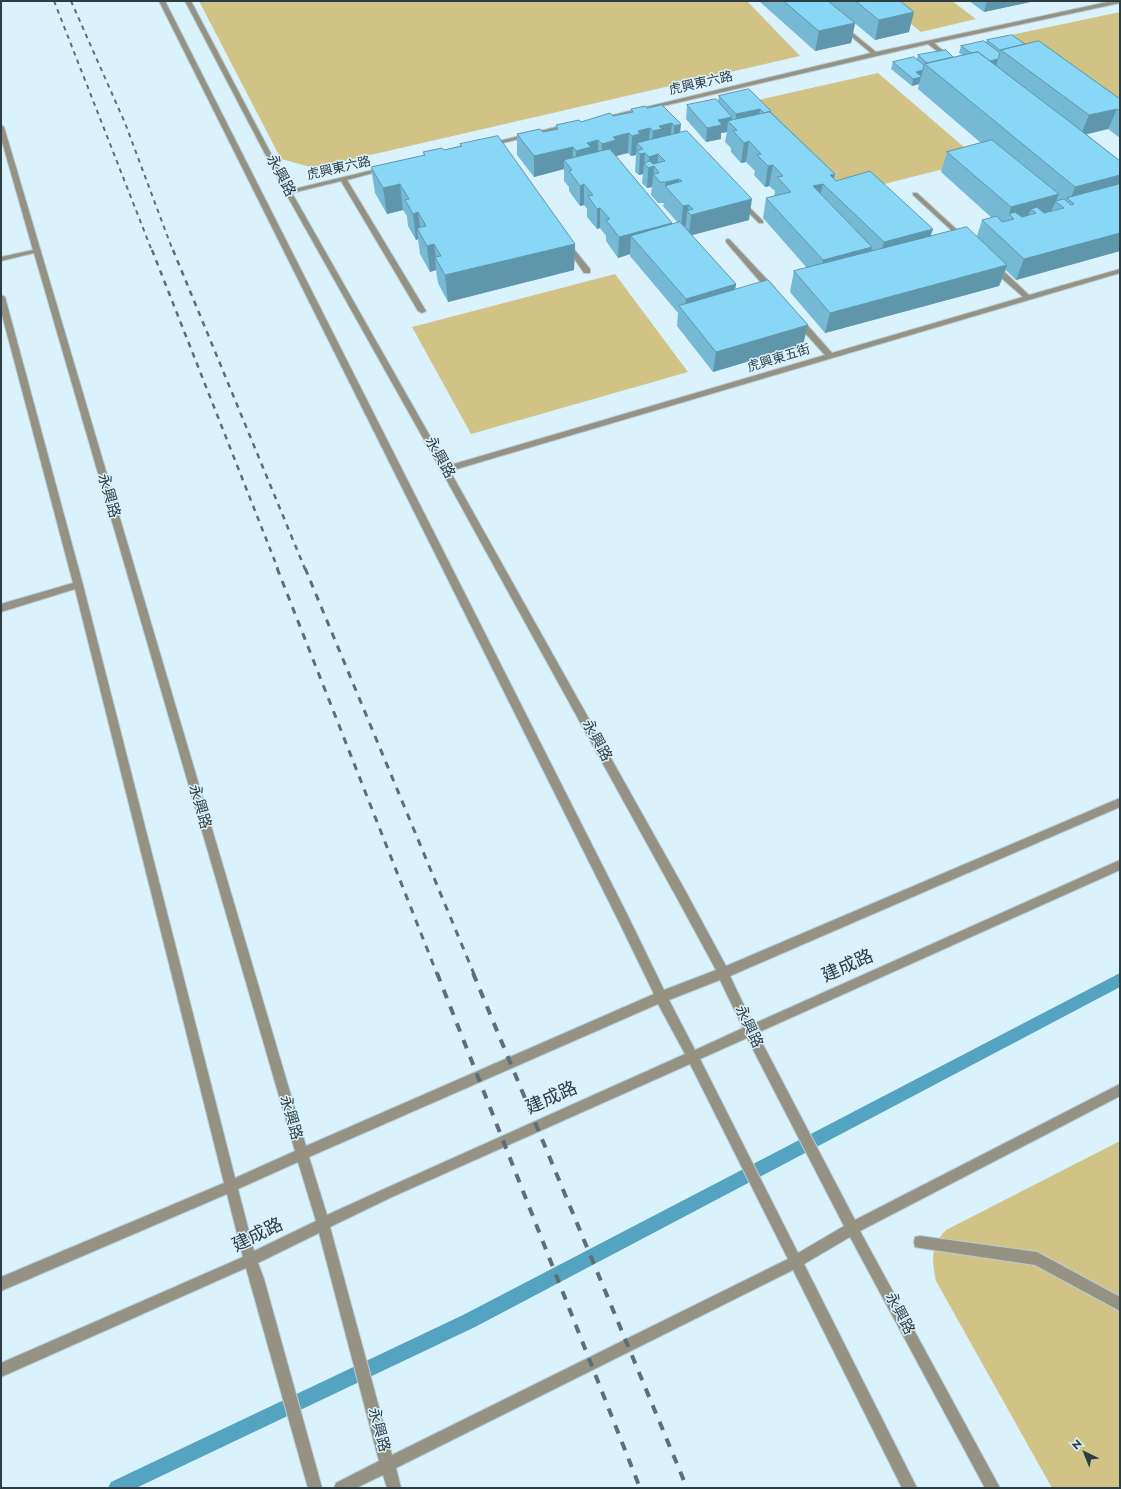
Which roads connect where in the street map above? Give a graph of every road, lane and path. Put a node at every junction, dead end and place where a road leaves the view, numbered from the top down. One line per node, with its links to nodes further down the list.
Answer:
1 (162, 1): 40 (street, 永興路)
2 (188, 1): 16 (street, 永興路)
3 (1120, 1): 5 (street, 虎興東六路)
4 (835, 20): 6 (street)
5 (929, 42): 6 (street, 虎興東六路); 7 (street)
6 (875, 54): 8 (street, 虎興東六路)
7 (960, 66)
8 (652, 106): 9 (street); 10 (street, 虎興東六路)
9 (657, 112)
10 (591, 121)
11 (575, 124): 13 (street)
12 (1, 127): 23 (street, 永興路)
13 (496, 150)
14 (395, 167): 15 (street, 虎興東六路)
15 (343, 179): 16 (street, 虎興東六路); 31 (street)
16 (288, 192): 34 (street, 永興路)
17 (915, 194): 22 (street)
18 (739, 199): 19 (street)
19 (761, 222)
20 (563, 240): 26 (street)
21 (728, 241): 29 (street)
22 (971, 246)
23 (36, 251): 24 (street); 44 (street, 永興路)
24 (1, 259)
25 (988, 261): 30 (street)
26 (587, 271)
27 (1120, 271): 30 (street, 虎興東五街)
28 (1, 297): 35 (street)
29 (779, 298)
30 (1027, 298): 33 (street, 虎興東五街)
31 (422, 311)
32 (794, 316): 33 (street)
33 (830, 356): 34 (street, 虎興東五街)
34 (446, 470): 39 (street, 永興路)
35 (78, 584): 36 (street); 45 (street)
36 (1, 608)
37 (1120, 802): 39 (street)
38 (1120, 865): 41 (street, 建成路)
39 (723, 973): 40 (street); 41 (street, 永興路)
40 (661, 997): 42 (street, 永興路); 44 (street)
41 (751, 1031): 42 (street, 建成路); 47 (street, 永興路)
42 (692, 1056): 46 (street, 建成路); 50 (street, 永興路)
43 (1120, 1090): 47 (street)
44 (301, 1154): 45 (street); 46 (street, 永興路)
45 (231, 1186): 49 (street); 51 (street)
46 (323, 1224): 49 (street, 建成路); 54 (street, 永興路)
47 (852, 1228): 50 (street); 59 (street, 永興路)
48 (920, 1242): 52 (street)
49 (250, 1260): 53 (street, 建成路); 55 (street)
50 (796, 1262): 54 (street); 58 (street, 永興路)
51 (1, 1284)
52 (1120, 1304)
53 (1, 1370)
54 (387, 1465): 56 (street); 57 (street, 永興路)
55 (315, 1488)
56 (340, 1488)
57 (394, 1488)
58 (910, 1488)
59 (993, 1488)

